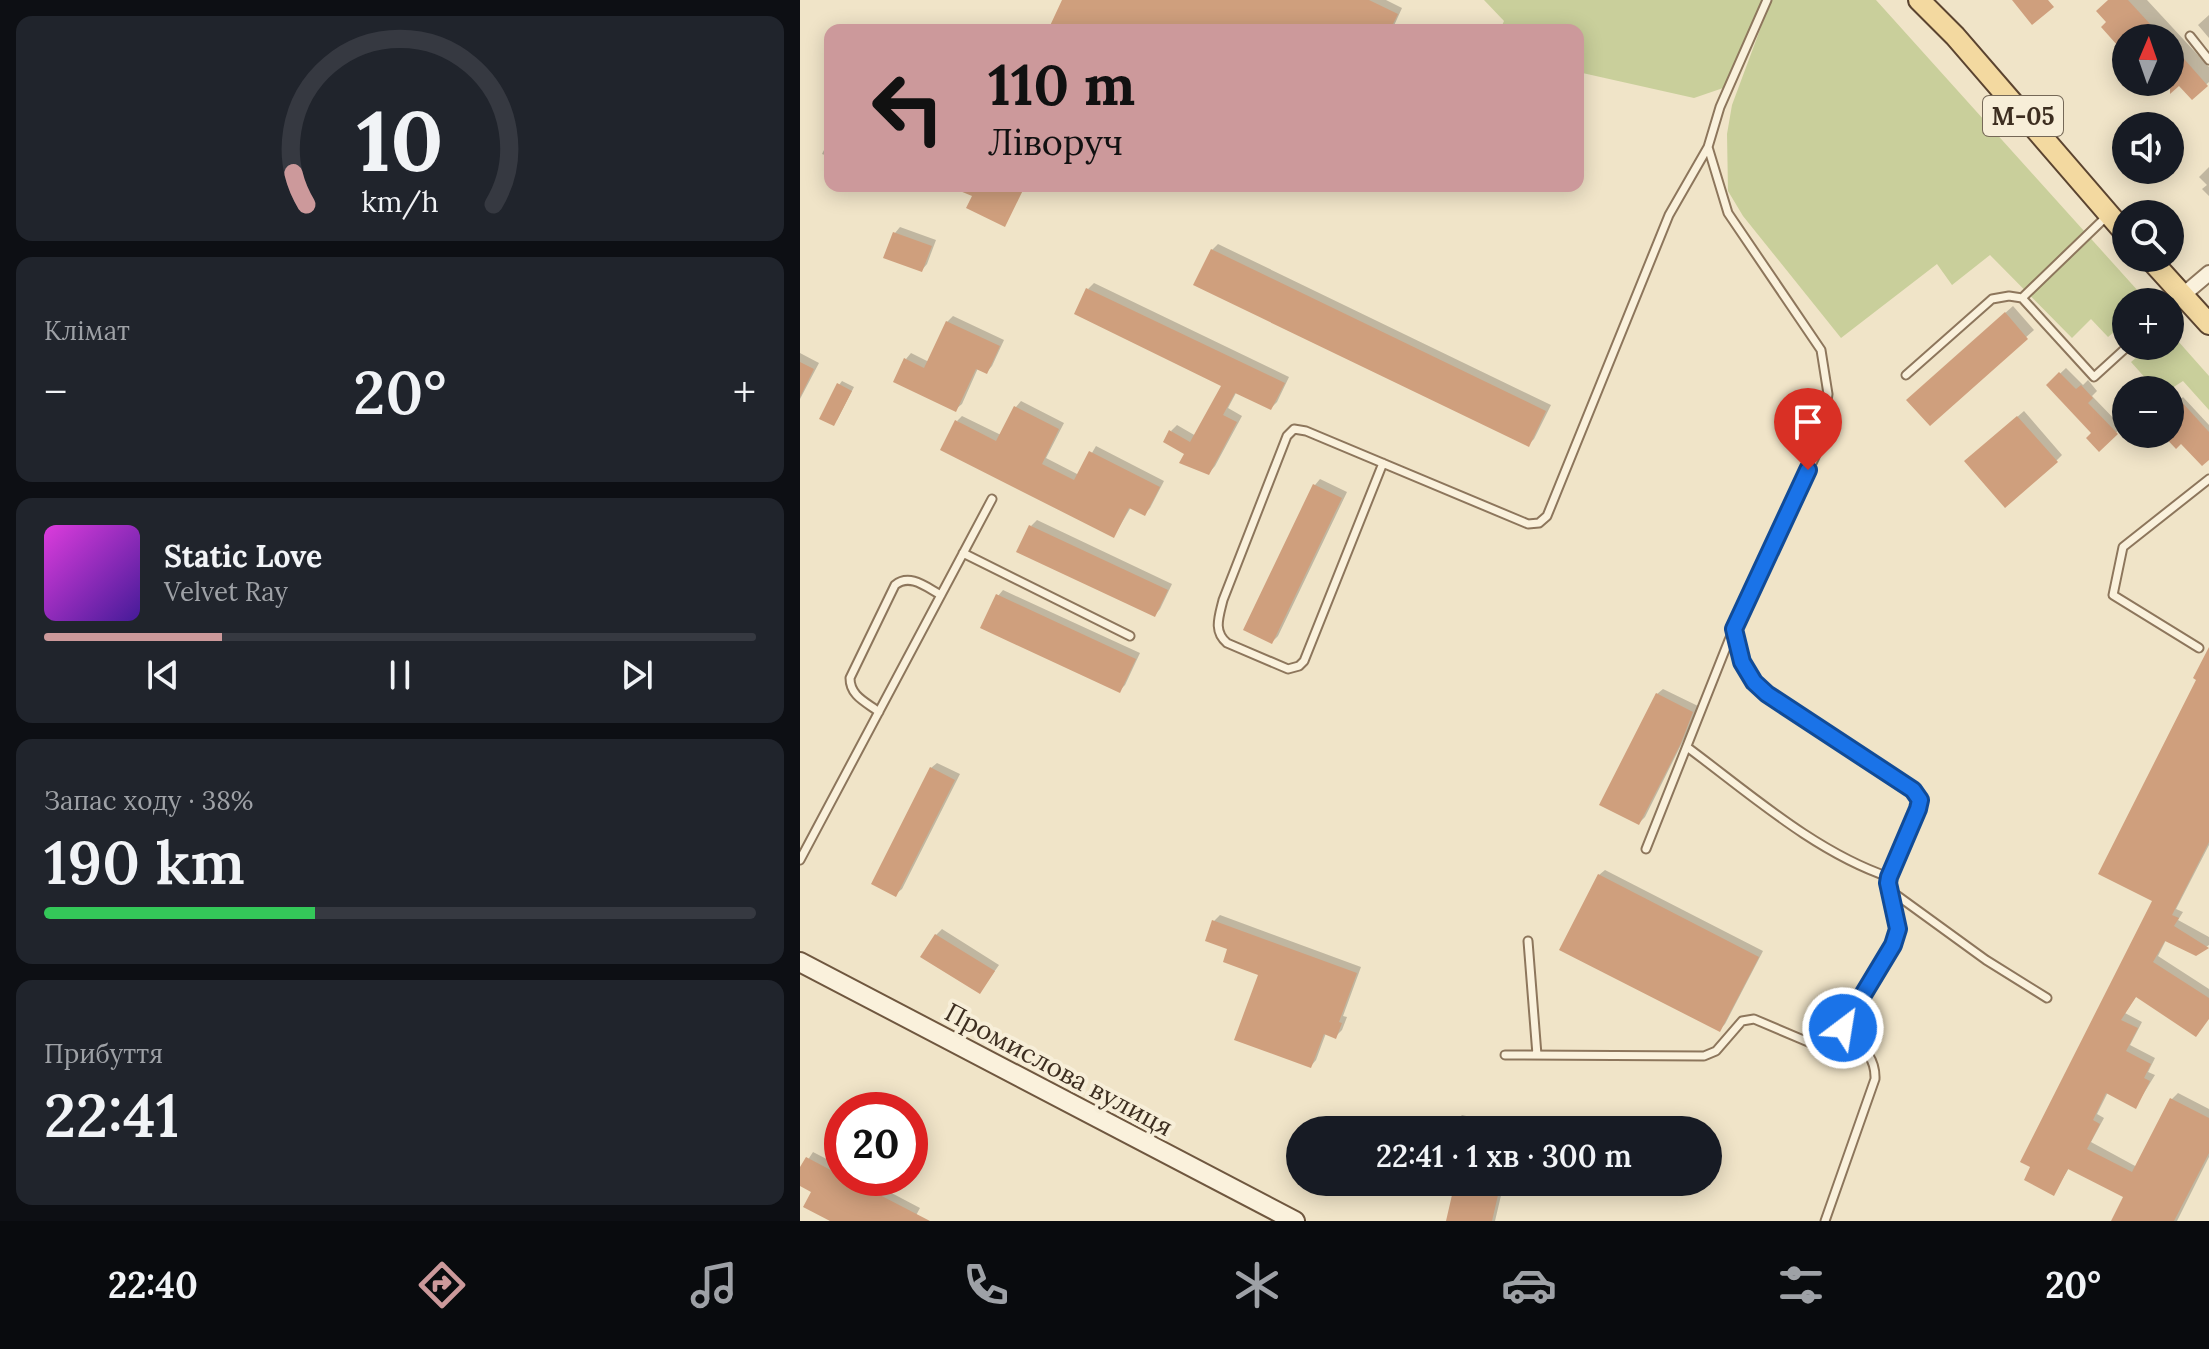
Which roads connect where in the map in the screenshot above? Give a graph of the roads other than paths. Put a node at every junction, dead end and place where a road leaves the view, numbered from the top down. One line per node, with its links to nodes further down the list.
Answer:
1 (1767, 0): 5 (lane)
2 (1919, 0): 6 (main road, М-05)
3 (2190, 36): 4 (lane)
4 (2209, 60)
5 (1708, 147): 15 (lane); 20 (lane)
6 (2109, 215): 7 (main road, М-05); 10 (lane)
7 (2112, 218)
8 (2209, 273): 9 (street)
9 (2184, 295)
10 (2022, 298): 13 (lane); 14 (lane)
11 (2184, 306): 12 (main road)
12 (2209, 324)
13 (2113, 360)
14 (1906, 375)
15 (1383, 463): 15 (lane)
16 (2209, 479): 22 (lane)
17 (992, 499): 18 (lane)
18 (963, 553): 19 (lane); 21 (lane)
19 (941, 595): 23 (lane); 23 (lane)
20 (1734, 629): 24 (lane); 27 (lane)
21 (1130, 636)
22 (2199, 648)
23 (879, 712): 26 (lane)
24 (1687, 747): 25 (lane); 27 (lane)
25 (1646, 849)
26 (800, 860)
27 (1889, 877): 28 (lane)
28 (1889, 889): 31 (lane); 32 (lane)
29 (1528, 941): 34 (lane)
30 (800, 962): 35 (street, Промислова вулиця)
31 (2047, 998)
32 (1843, 1028): 34 (lane); 36 (lane)
33 (1505, 1055): 34 (lane)
34 (1537, 1055)
35 (1295, 1221)
36 (1825, 1221)

